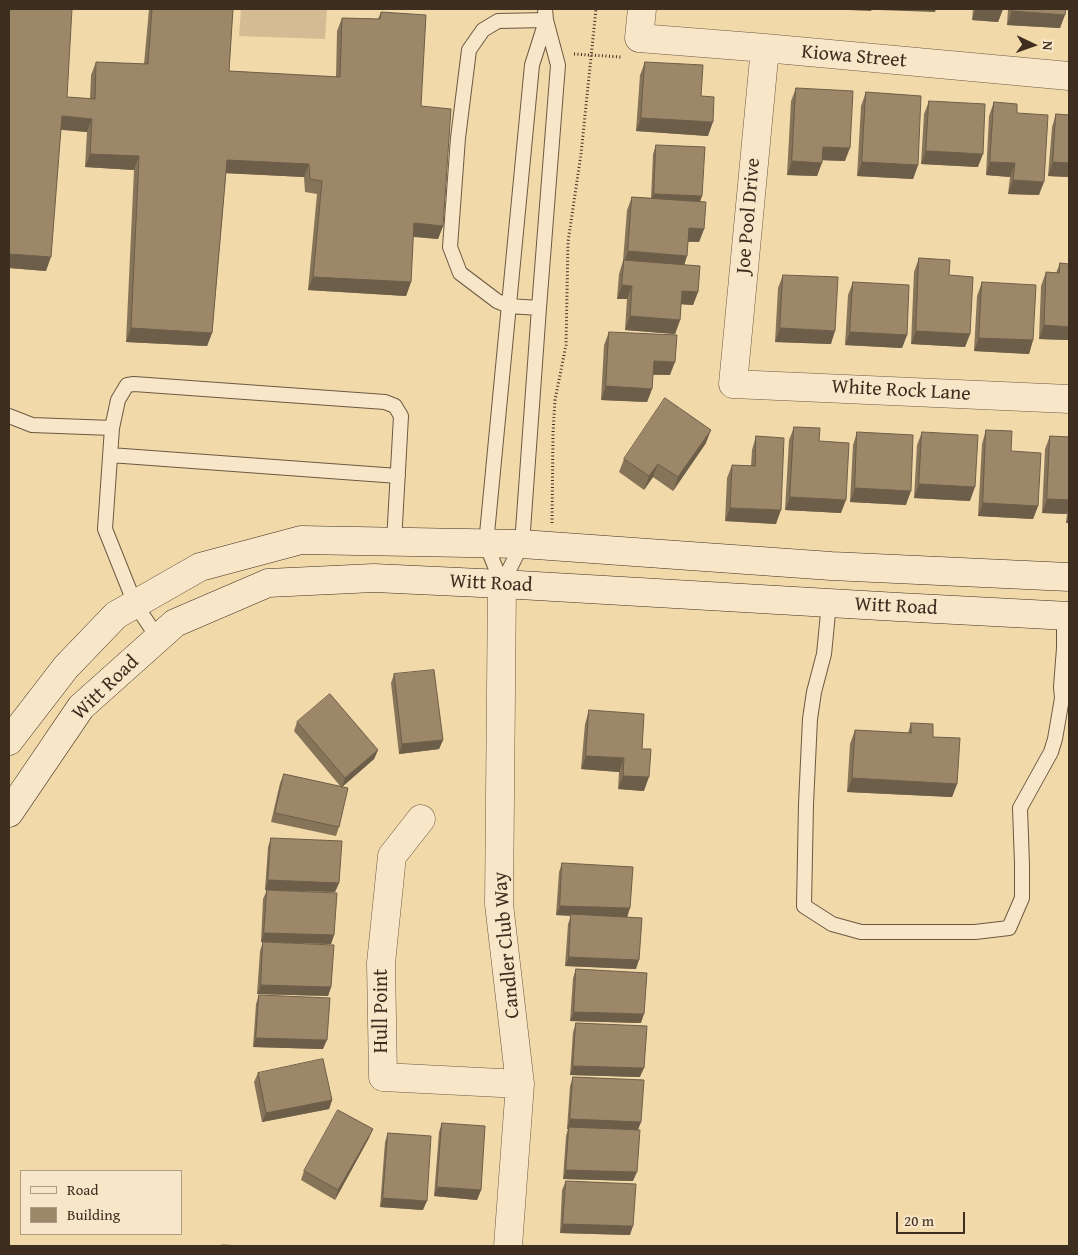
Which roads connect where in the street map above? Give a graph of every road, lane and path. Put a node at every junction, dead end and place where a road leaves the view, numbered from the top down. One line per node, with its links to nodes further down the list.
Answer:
1 (596, 9): 6 (path)
2 (642, 9): 4 (street, Kiowa Street)
3 (546, 14): 9 (lane); 9 (lane); 10 (lane)
4 (765, 48): 8 (street, Kiowa Street); 11 (street, Joe Pool Drive)
5 (570, 54): 6 (path)
6 (591, 55): 7 (path); 17 (path)
7 (621, 57)
8 (1069, 76)
9 (509, 306): 10 (lane); 19 (lane)
10 (539, 308): 20 (lane)
11 (733, 384): 12 (street, White Rock Lane)
12 (1069, 399)
13 (9, 416): 14 (lane)
14 (112, 428): 15 (lane); 16 (lane)
15 (110, 455): 16 (lane); 25 (lane)
16 (398, 476): 18 (lane)
17 (552, 525)
18 (394, 542): 19 (street, Witt Road); 25 (street, Witt Road)
19 (486, 544): 20 (street, Witt Road); 23 (lane)
20 (522, 544): 21 (street, Witt Road); 23 (lane)
21 (831, 566): 22 (street, Witt Road); 24 (street)
22 (1069, 577)
23 (502, 584): 24 (street, Witt Road); 27 (street, Witt Road); 32 (street, Candler Club Way)
24 (829, 603): 26 (street, Witt Road); 26 (lane)
25 (135, 604): 27 (lane); 28 (street, Witt Road)
26 (1066, 616)
27 (158, 638): 29 (street, Witt Road)
28 (12, 738): 29 (street)
29 (45, 759): 30 (street, Witt Road)
30 (9, 813)
31 (421, 820): 32 (street, Hull Point)
32 (520, 1084): 33 (street, Candler Club Way)
33 (508, 1246)

